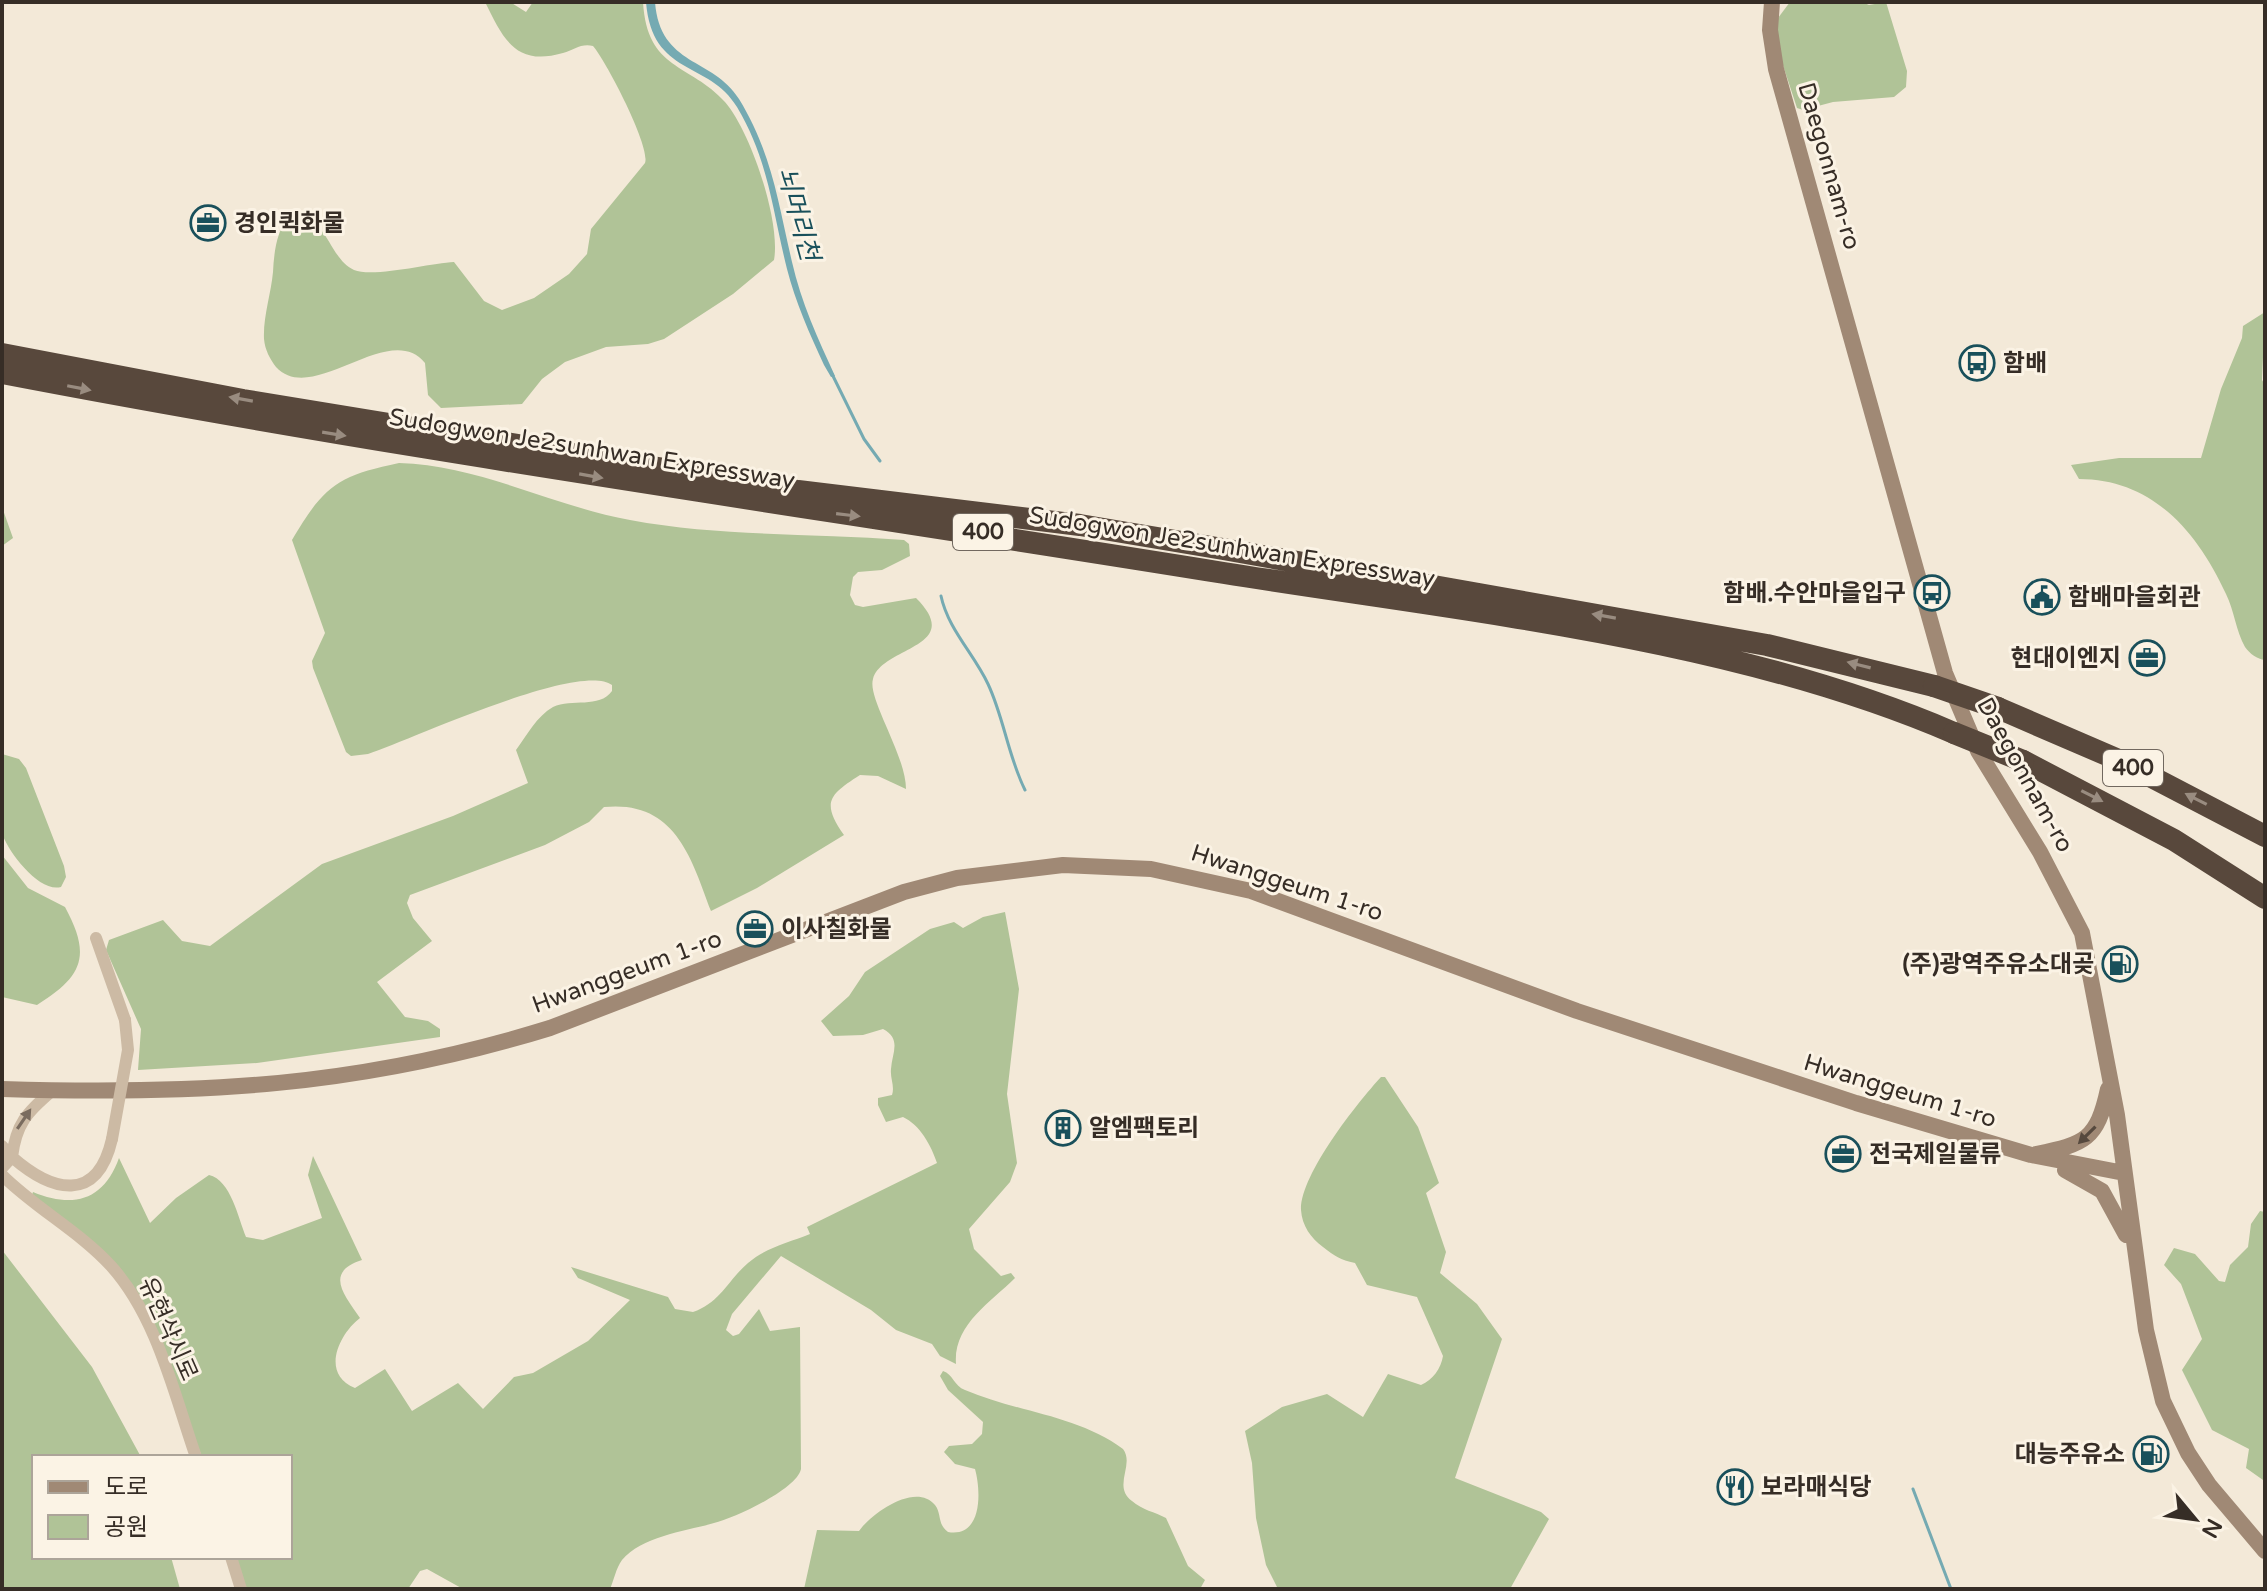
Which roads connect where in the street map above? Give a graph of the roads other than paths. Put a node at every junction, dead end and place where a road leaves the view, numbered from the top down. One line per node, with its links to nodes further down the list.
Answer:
1 (1772, 2): 7 (street, Daegonnam-ro)
2 (2, 354): 4 (highway, Sudogwon Je2sunhwan Expressway / 400, one-way to 2, bridge)
3 (2, 373): 5 (highway, Sudogwon Je2sunhwan Expressway / 400, one-way to 5, bridge)
4 (2265, 836)
5 (2265, 898)
6 (96, 938): 12 (street, bridge)
7 (2110, 1080): 11 (street, one-way to 11); 14 (street, Daegonnam-ro)
8 (2, 1089): 9 (street, Hwanggeum 1-ro)
9 (52, 1091): 11 (street, Hwanggeum 1-ro); 12 (street, one-way to 9)
10 (2, 1146): 12 (street)
11 (2031, 1155): 14 (street, Hwanggeum 1-ro); 16 (street)
12 (12, 1157): 13 (street)
13 (2, 1168)
14 (2124, 1173): 16 (street, Daegonnam-ro)
15 (2, 1175): 17 (street, 유현삭시로)
16 (2133, 1251): 18 (street, Daegonnam-ro)
17 (195, 1455)
18 (2265, 1551)
19 (232, 1559): 20 (street)
20 (241, 1589)

